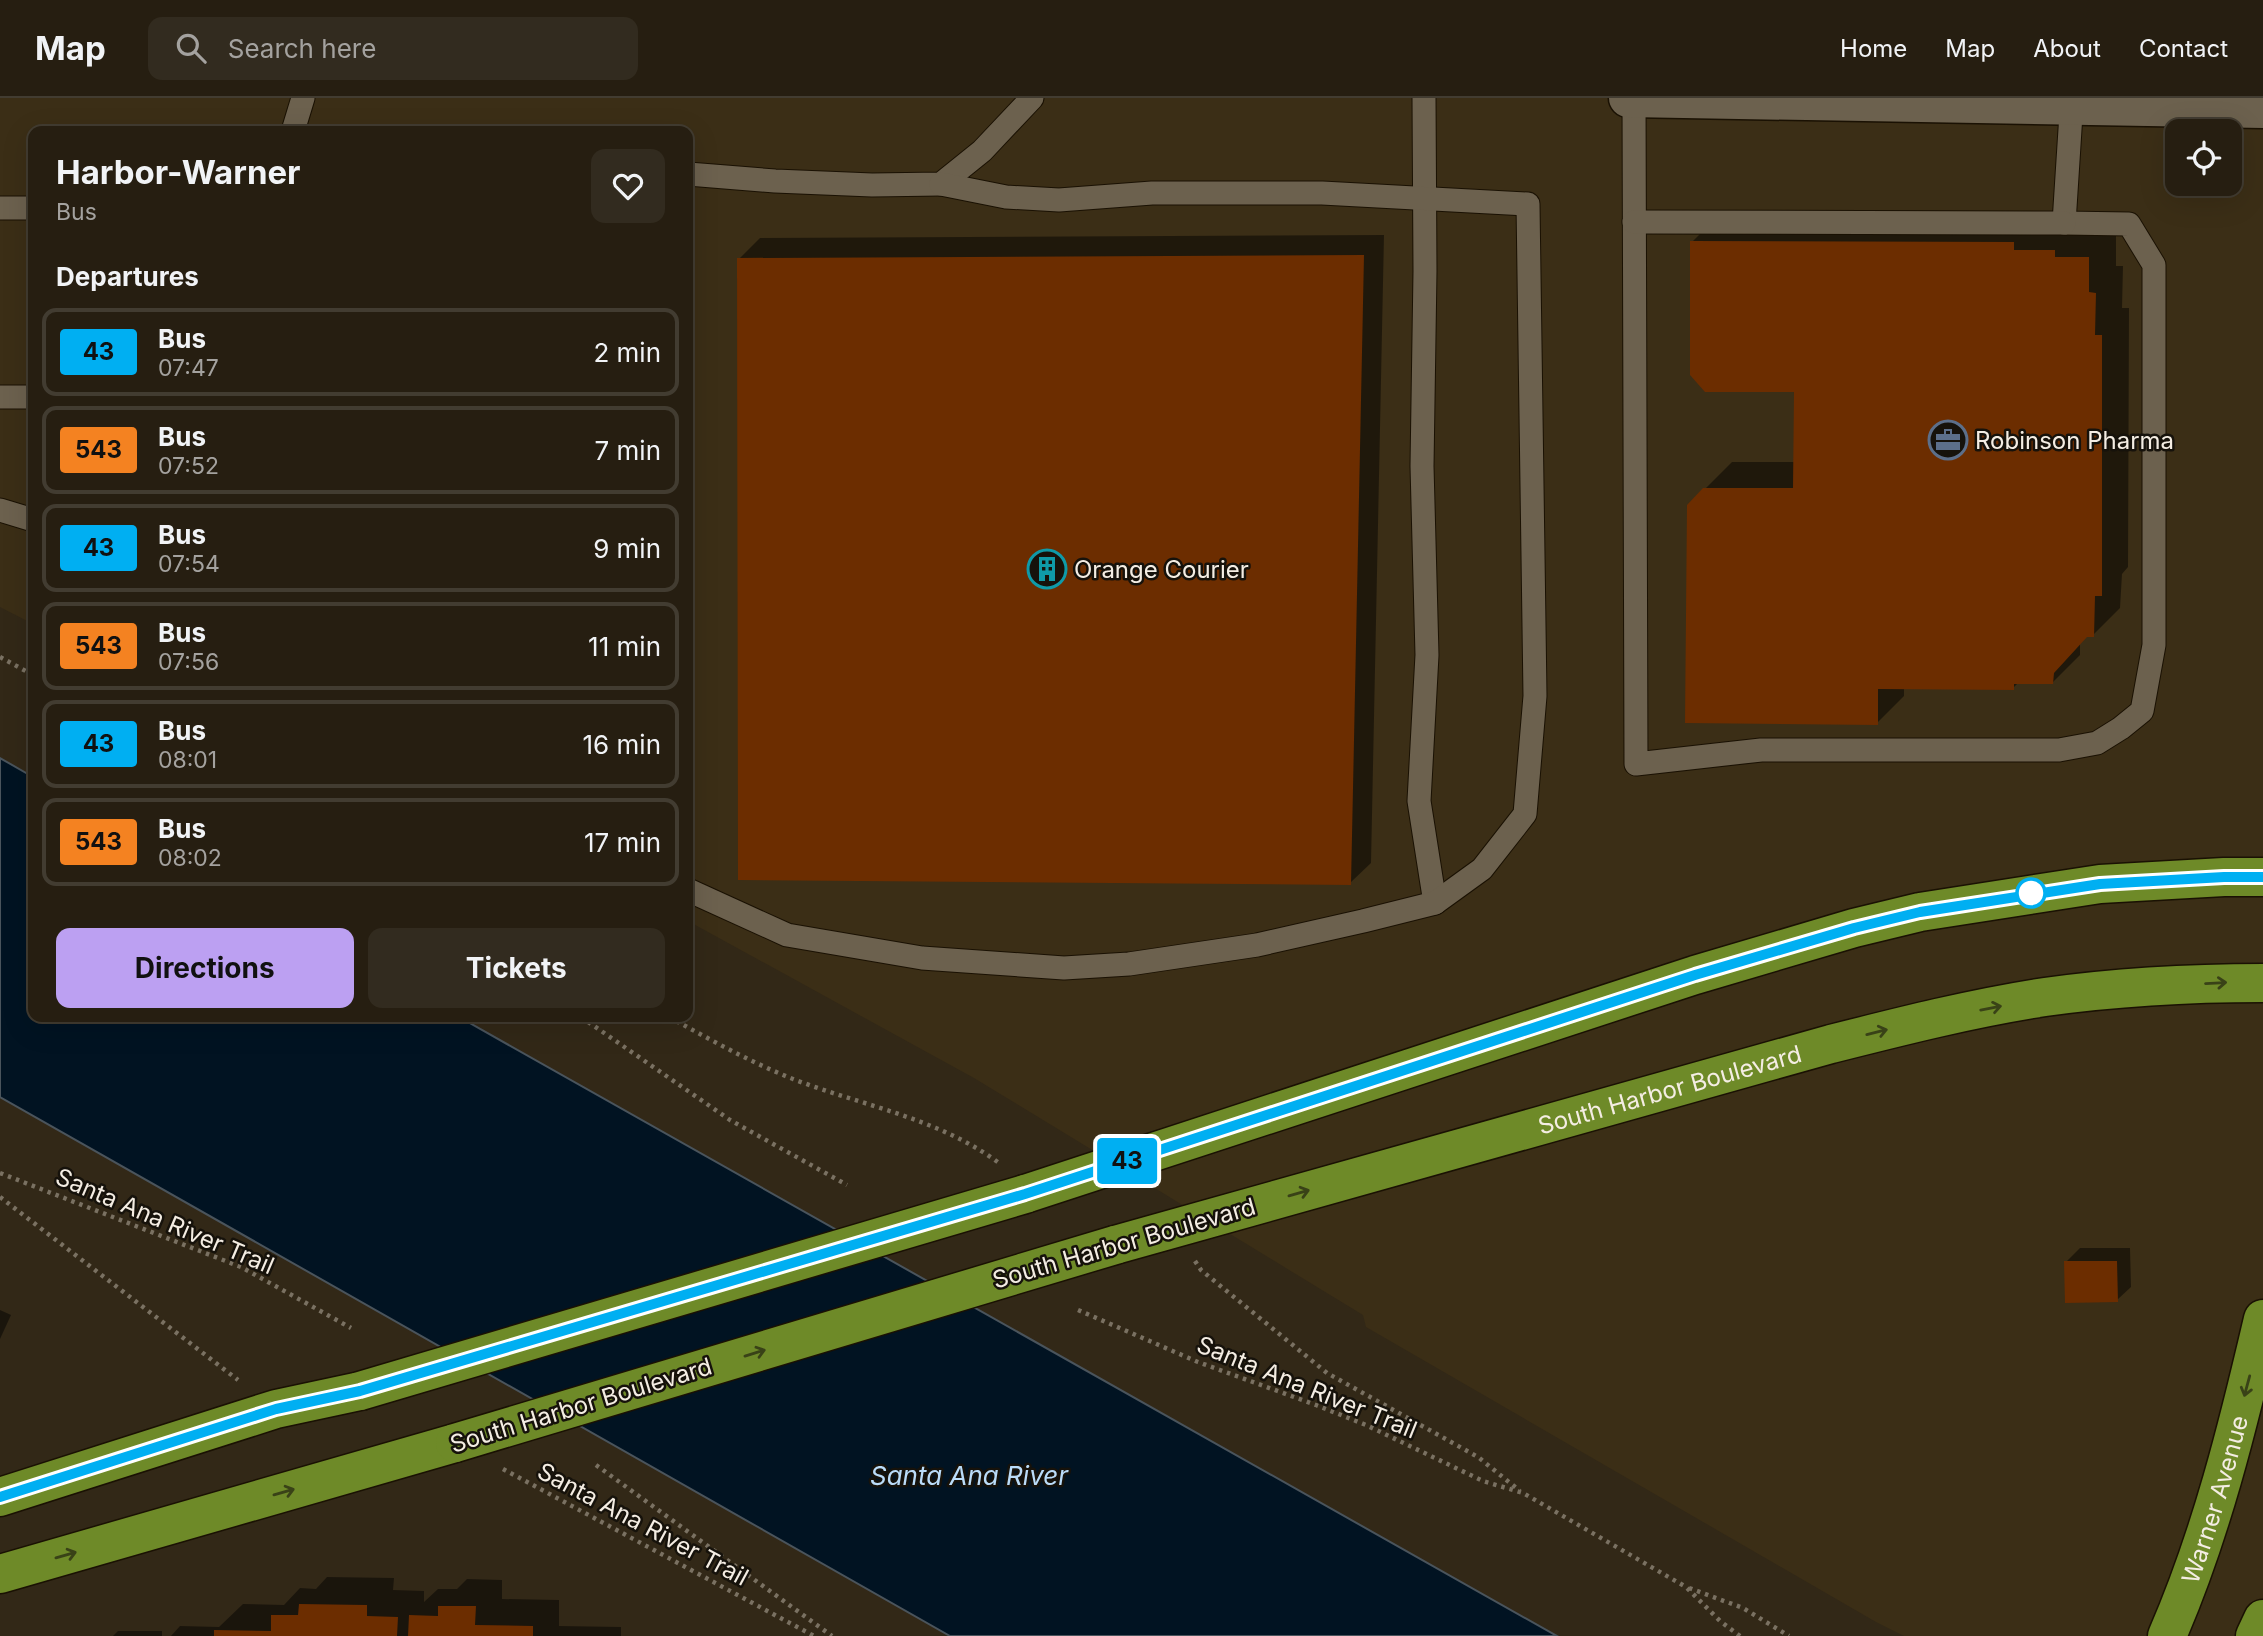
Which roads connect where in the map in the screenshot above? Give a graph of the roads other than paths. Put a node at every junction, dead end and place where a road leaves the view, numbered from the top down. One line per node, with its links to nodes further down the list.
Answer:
1 (303, 98): 9 (lane)
2 (1032, 98): 11 (lane)
3 (1424, 98): 12 (lane)
4 (1628, 98): 5 (street)
5 (1634, 98): 6 (street); 15 (lane)
6 (1670, 98): 7 (street)
7 (2072, 102): 8 (street); 16 (lane)
8 (2263, 109)
9 (295, 126)
10 (693, 173): 11 (lane)
11 (941, 184): 12 (lane)
12 (1425, 198): 23 (lane); 23 (lane)
13 (0, 208): 14 (lane)
14 (28, 208)
15 (1634, 222): 16 (lane); 16 (lane)
16 (2064, 223)
17 (0, 397): 18 (lane)
18 (28, 397)
19 (0, 510): 20 (lane)
20 (28, 518)
21 (2263, 877): 26 (main road, bridge)
22 (693, 892): 23 (lane)
23 (1435, 903)
24 (2263, 983): 27 (main road, South Harbor Boulevard, one-way to 24, bridge)
25 (2263, 1319): 29 (main road, Warner Avenue, one-way to 29)
26 (0, 1497)
27 (0, 1574)
28 (2263, 1619): 30 (main road)
29 (2167, 1636)
30 (2255, 1636)

